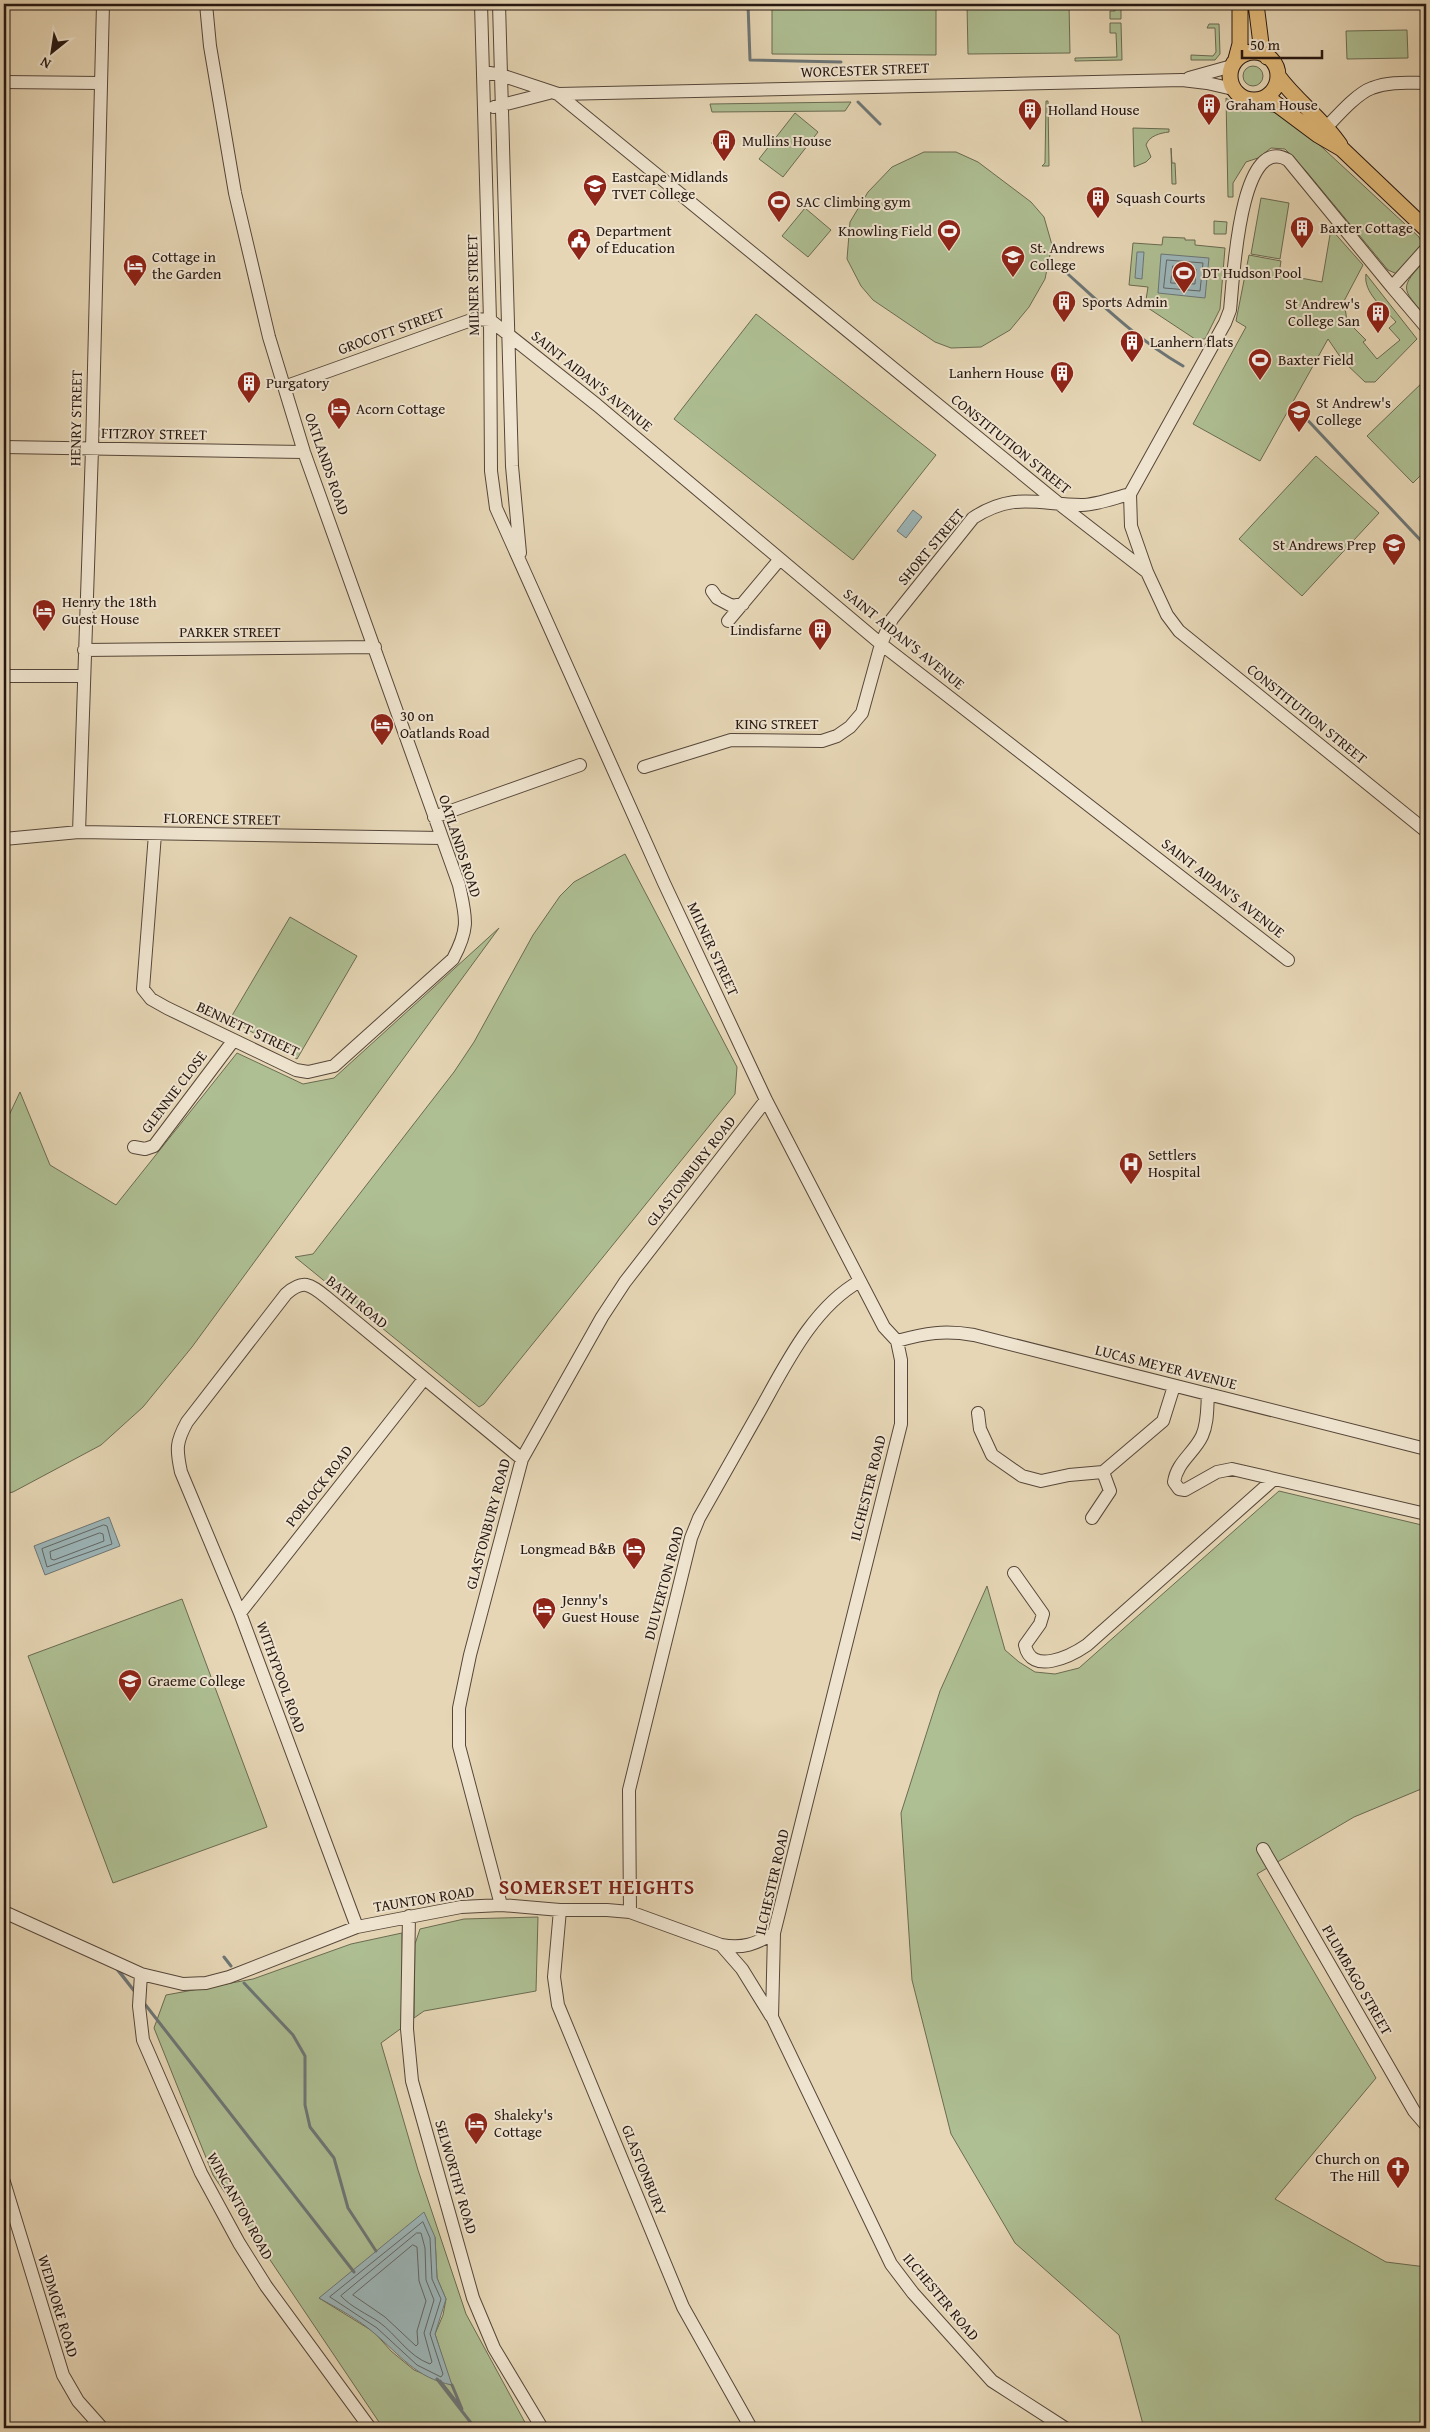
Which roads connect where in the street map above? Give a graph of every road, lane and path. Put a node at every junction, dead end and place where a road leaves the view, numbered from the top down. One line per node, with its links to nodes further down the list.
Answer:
1 (103, 4): 15 (street, HENRY STREET)
2 (206, 4): 28 (street, OATLANDS ROAD)
3 (481, 4): 9 (street, MILNER STREET)
4 (499, 4): 10 (street, MILNER STREET)
5 (1240, 4): 8 (main road)
6 (1256, 4): 7 (main road)
7 (1267, 57): 8 (main road); 11 (main road)
8 (1234, 63): 12 (street, WORCESTER STREET); 16 (main road)
9 (484, 72): 10 (street, WORCESTER STREET); 20 (street, MILNER STREET)
10 (501, 74): 17 (street, WORCESTER STREET); 19 (street, MILNER STREET)
11 (1278, 76): 18 (main road); 21 (main road)
12 (1182, 80): 16 (street, WORCESTER STREET); 17 (street, WORCESTER STREET)
13 (4, 82): 15 (street)
14 (1426, 83): 21 (street)
15 (100, 84): 30 (street, HENRY STREET)
16 (1233, 89): 18 (main road)
17 (554, 93): 19 (street, WORCESTER STREET); 33 (street, CONSTITUTION STREET)
18 (1266, 97): 21 (main road)
19 (502, 106): 20 (street, WORCESTER STREET); 27 (street, MILNER STREET)
20 (485, 108): 25 (street, MILNER STREET)
21 (1323, 131): 22 (main road)
22 (1426, 229)
23 (1426, 249): 24 (street)
24 (1392, 287): 26 (street); 32 (street)
25 (490, 320): 27 (street); 28 (street, GROCOTT STREET); 35 (street, MILNER STREET)
26 (1426, 327)
27 (508, 333): 34 (street, SAINT AIDAN'S AVENUE); 35 (street, MILNER STREET)
28 (284, 387): 31 (street, OATLANDS ROAD)
29 (4, 447): 30 (street, FITZROY STREET)
30 (92, 449): 31 (street, FITZROY STREET); 42 (street, HENRY STREET)
31 (304, 452): 41 (street, OATLANDS ROAD)
32 (1130, 494): 33 (street, SHORT STREET); 36 (street)
33 (1058, 503): 36 (street, CONSTITUTION STREET); 40 (street, SHORT STREET)
34 (780, 559): 38 (street); 40 (street, SAINT AIDAN'S AVENUE)
35 (521, 560): 56 (street, MILNER STREET)
36 (1147, 572): 48 (street, CONSTITUTION STREET)
37 (712, 592): 38 (street)
38 (744, 604): 39 (street)
39 (728, 621)
40 (881, 644): 46 (street, KING STREET); 54 (street, SAINT AIDAN'S AVENUE)
41 (376, 647): 42 (street, PARKER STREET); 47 (street, OATLANDS ROAD)
42 (84, 650): 44 (street, HENRY STREET)
43 (4, 676): 44 (street)
44 (84, 676): 49 (street, HENRY STREET)
45 (580, 765): 47 (street)
46 (644, 767)
47 (434, 817): 51 (street, OATLANDS ROAD)
48 (1426, 831)
49 (79, 832): 50 (street, FLORENCE STREET); 52 (street, FLORENCE STREET)
50 (155, 834): 51 (street, FLORENCE STREET); 55 (street, BENNETT STREET)
51 (441, 838): 53 (street, OATLANDS ROAD)
52 (4, 839)
53 (466, 922): 55 (street, BENNETT STREET)
54 (1288, 960)
55 (233, 1041): 57 (street, GLENNIE CLOSE)
56 (766, 1100): 58 (street, MILNER STREET); 66 (street, GLASTONBURY ROAD)
57 (134, 1146)
58 (860, 1281): 59 (street, MILNER STREET); 77 (street, DULVERTON ROAD)
59 (897, 1341): 61 (street, LUCAS MEYER AVENUE); 80 (street, ILCHESTER ROAD)
60 (424, 1378): 64 (street, BATH ROAD); 66 (street, BATH ROAD); 72 (street, PORLOCK ROAD)
61 (1174, 1386): 62 (street, LUCAS MEYER AVENUE); 67 (street)
62 (1208, 1394): 65 (street, LUCAS MEYER AVENUE); 68 (street)
63 (978, 1413): 67 (street)
64 (177, 1440): 72 (street, WITHYPOOL ROAD)
65 (1426, 1449)
66 (522, 1459): 74 (street, GLASTONBURY ROAD)
67 (1103, 1472): 70 (street)
68 (1274, 1479): 69 (street); 71 (street)
69 (1426, 1514)
70 (1092, 1518)
71 (1014, 1572)
72 (240, 1613): 79 (street, WITHYPOOL ROAD)
73 (1263, 1849): 84 (street, PLUMBAGO STREET)
74 (501, 1905): 75 (street, TAUNTON ROAD); 78 (street, TAUNTON ROAD)
75 (560, 1910): 77 (street, TAUNTON ROAD); 89 (street, GLASTONBURY)
76 (4, 1912): 82 (street, TAUNTON ROAD)
77 (630, 1912): 81 (street, TAUNTON ROAD)
78 (409, 1916): 79 (street, TAUNTON ROAD); 88 (street, SELWORTHY ROAD)
79 (357, 1927): 82 (street, TAUNTON ROAD)
80 (774, 1933): 81 (street, TAUNTON ROAD); 83 (street, ILCHESTER ROAD)
81 (721, 1945): 83 (street)
82 (141, 1974): 87 (street, WINCANTON ROAD)
83 (772, 2017): 90 (street, ILCHESTER ROAD)
84 (1426, 2126)
85 (4, 2182): 86 (street, WEDMORE ROAD)
86 (102, 2428)
87 (370, 2428)
88 (542, 2428)
89 (751, 2428)
90 (1065, 2428)

